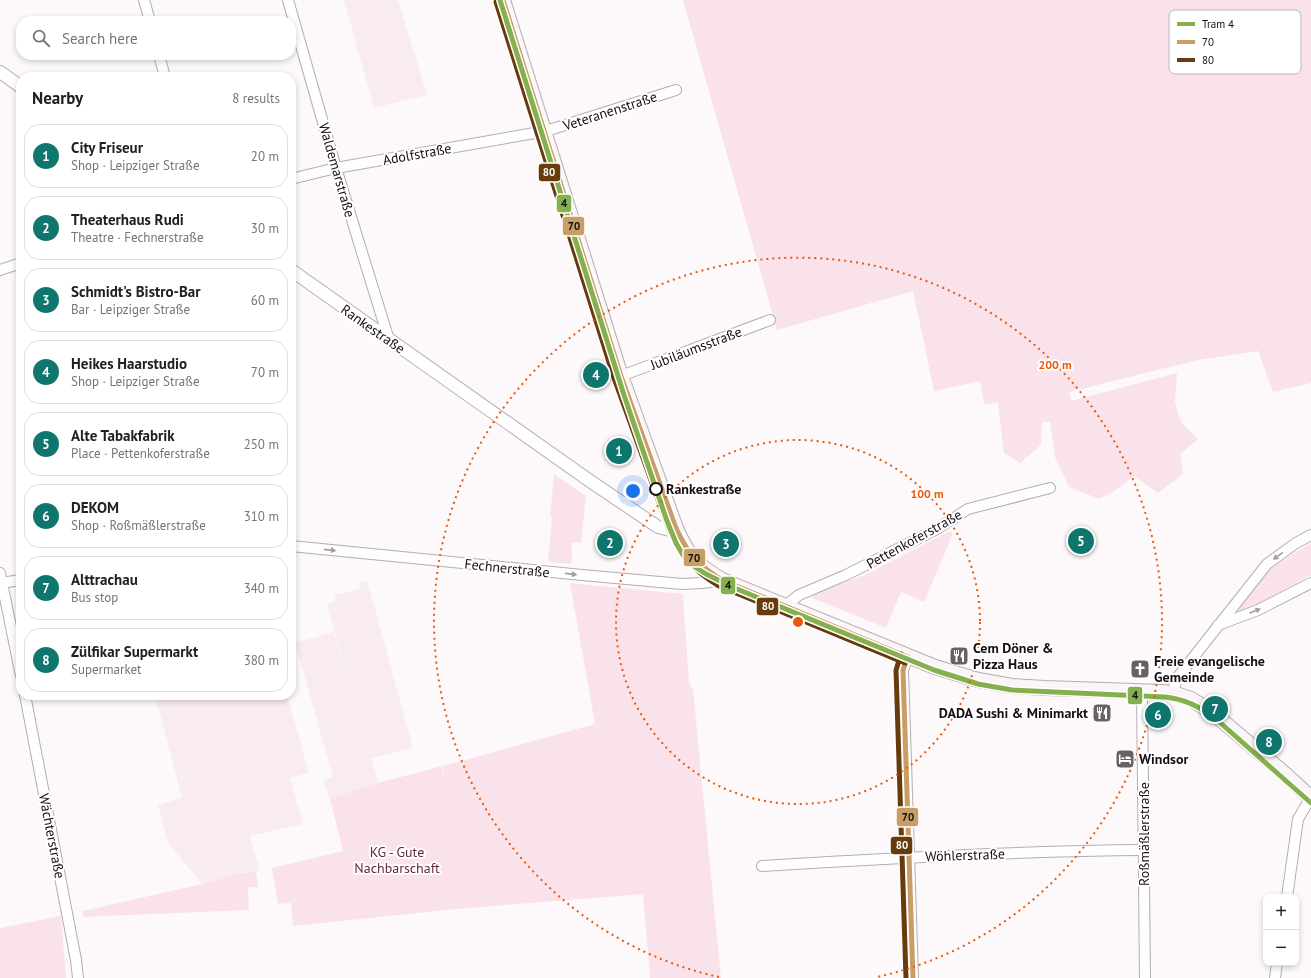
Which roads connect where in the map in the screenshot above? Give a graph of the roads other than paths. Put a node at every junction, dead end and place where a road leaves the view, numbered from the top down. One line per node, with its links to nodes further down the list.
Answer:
1 (144, 0): 4 (street)
2 (288, 0): 5 (street, Waldemarstraße)
3 (503, 0): 12 (main road)
4 (149, 16)
5 (293, 16)
6 (296, 28): 13 (street, Waldemarstraße)
7 (160, 60): 9 (street)
8 (0, 72): 10 (street)
9 (164, 72)
10 (16, 83)
11 (676, 90): 12 (street, Veteranenstraße)
12 (544, 132): 13 (street, Adolfstraße); 20 (main road)
13 (336, 168): 14 (street, Adolfstraße); 19 (street, Waldemarstraße)
14 (296, 178)
15 (16, 265): 16 (street)
16 (0, 270)
17 (296, 274): 19 (street, Rankestraße)
18 (770, 320): 20 (street, Jubiläumsstraße)
19 (389, 340): 22 (street, Rankestraße)
20 (621, 376): 22 (main road)
21 (1050, 488): 29 (street, Pettenkoferstraße)
22 (676, 528): 27 (main road)
23 (1311, 535): 30 (street, one-way to 30)
24 (296, 546): 27 (street, Fechnerstraße, one-way to 27)
25 (1, 580): 26 (street); 31 (street)
26 (16, 580)
27 (722, 580): 29 (main road)
28 (1311, 583): 30 (street, one-way to 28)
29 (785, 606): 32 (main road)
30 (1218, 625): 34 (street)
31 (16, 652)
32 (908, 656): 33 (main road); 38 (street)
33 (1142, 691): 34 (main road); 37 (street, Roßmäßlerstraße)
34 (1173, 693): 36 (main road)
35 (26, 700): 42 (street, Wächterstraße)
36 (1311, 798): 40 (street)
37 (1144, 850): 38 (street, Wöhlerstraße); 44 (street, Roßmäßlerstraße)
38 (910, 856): 39 (street, Wöhlerstraße); 43 (street)
39 (762, 866)
40 (1287, 894)
41 (1277, 966): 45 (street)
42 (78, 978)
43 (913, 978)
44 (1145, 978)
45 (1275, 978)

